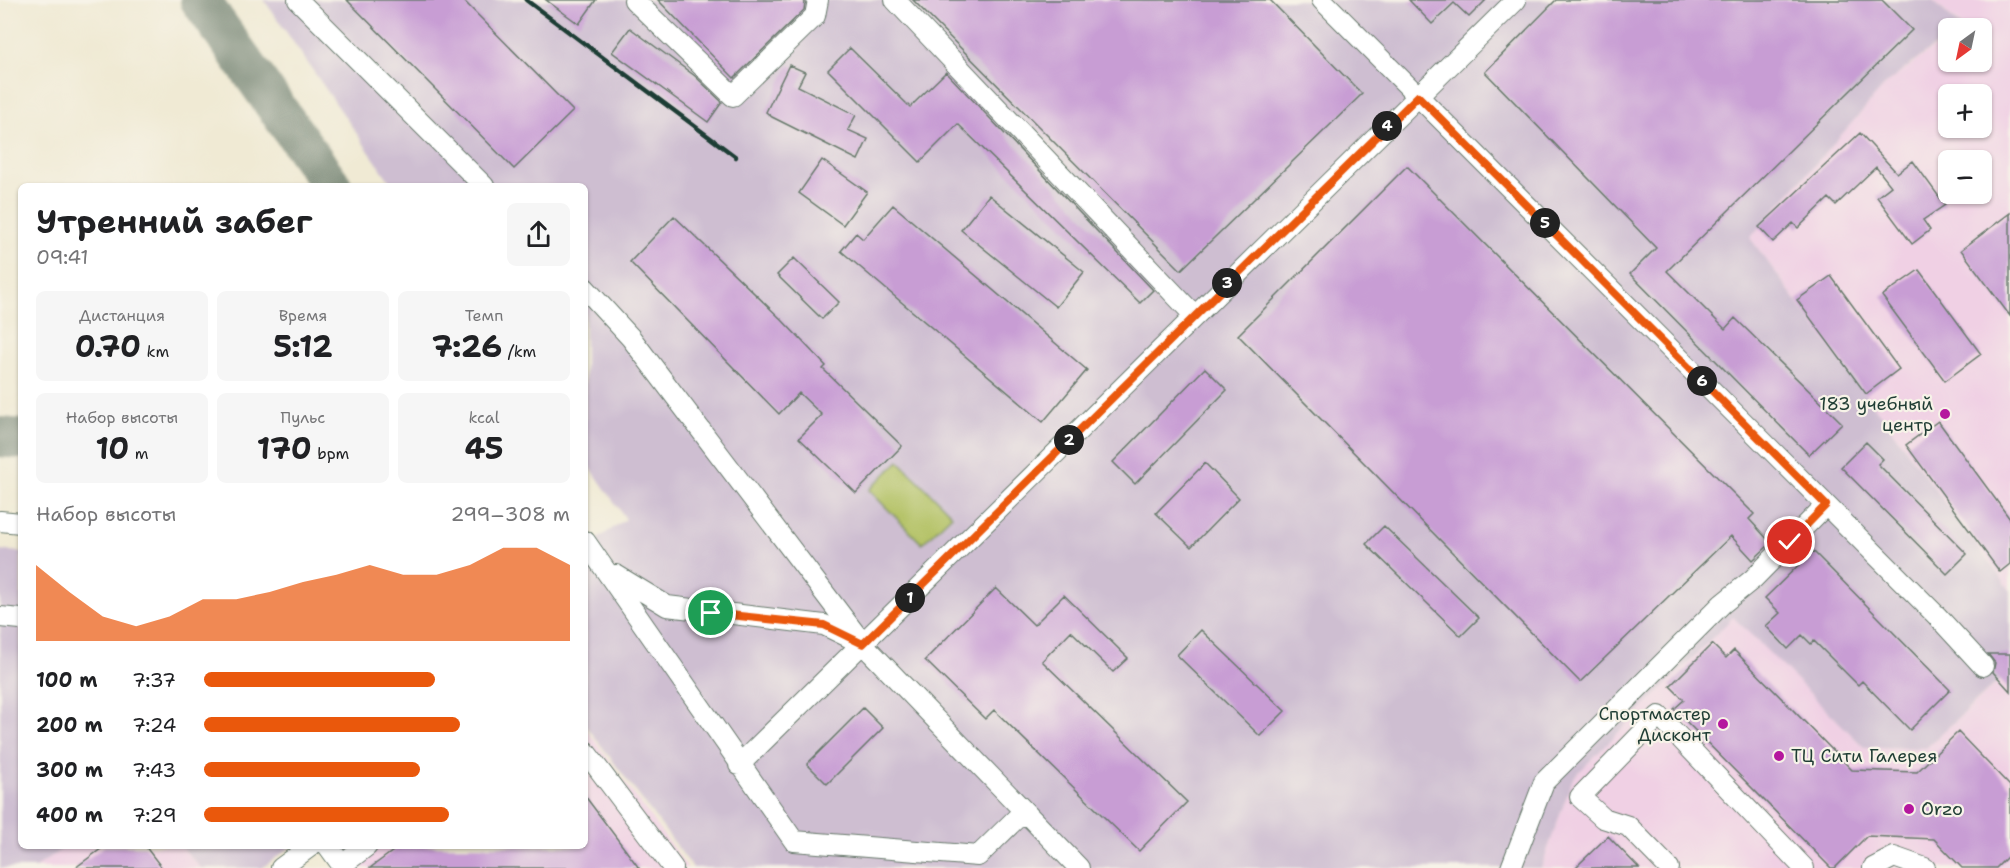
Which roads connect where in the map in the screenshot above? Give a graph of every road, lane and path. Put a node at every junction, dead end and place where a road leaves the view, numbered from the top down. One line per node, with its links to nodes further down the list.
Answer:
1 (298, 0): 8 (lane)
2 (634, 0): 3 (lane)
3 (818, 0)
4 (896, 0): 10 (lane)
5 (1322, 0): 7 (lane)
6 (1516, 0): 7 (lane)
7 (1418, 96): 10 (lane); 11 (lane)
8 (481, 183)
9 (588, 291): 18 (lane)
10 (1194, 315): 18 (lane)
11 (1826, 505): 19 (lane); 30 (lane)
12 (0, 520): 13 (lane)
13 (18, 523)
14 (588, 545): 15 (lane)
15 (602, 563): 18 (lane); 21 (lane)
16 (0, 617): 17 (lane)
17 (18, 619)
18 (863, 644): 21 (lane); 22 (lane)
19 (1983, 666)
20 (588, 755): 28 (lane)
21 (739, 765): 22 (lane)
22 (1024, 811): 29 (lane)
23 (307, 849): 27 (lane)
24 (330, 849): 26 (lane)
25 (364, 849): 26 (lane)
26 (343, 867)
27 (281, 868)
28 (673, 868)
29 (1079, 868)
30 (1511, 868)
31 (1669, 868): 32 (lane)
32 (1804, 868)
33 (1873, 868): 34 (lane)
34 (1925, 868)

